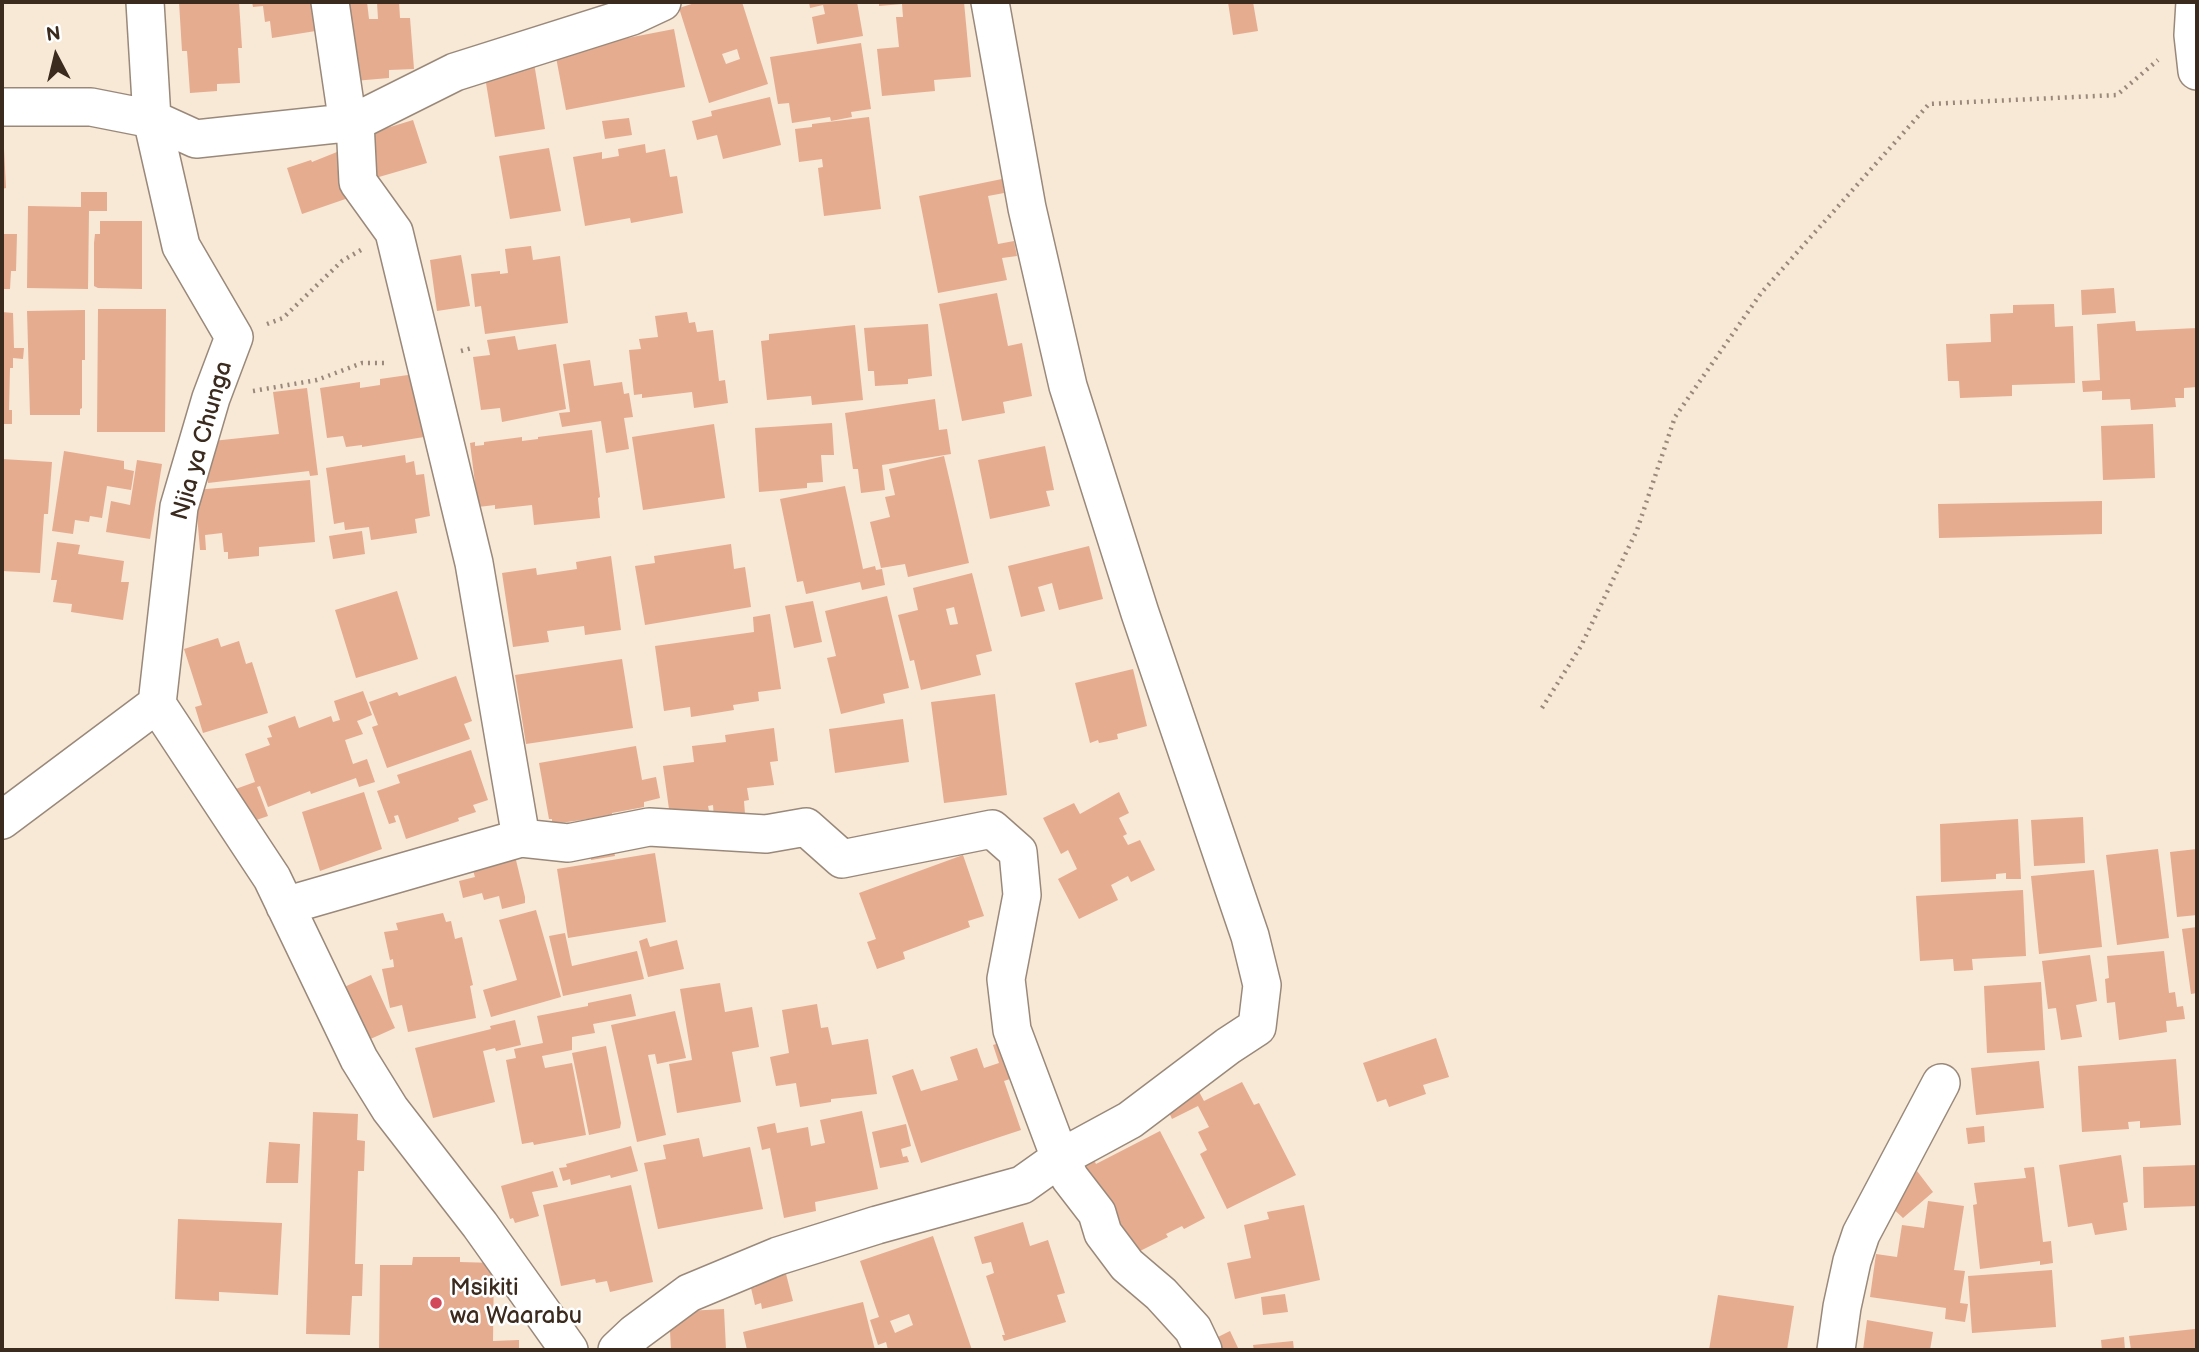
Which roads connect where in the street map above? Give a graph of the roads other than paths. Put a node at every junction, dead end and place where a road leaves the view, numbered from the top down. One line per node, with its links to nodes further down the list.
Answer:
1 (145, 2): 8 (street, Njia ya Chunga)
2 (330, 2): 9 (street)
3 (662, 2): 9 (street)
4 (990, 2): 15 (street)
5 (2194, 19): 6 (street)
6 (2197, 71)
7 (2, 107): 8 (street)
8 (152, 119): 9 (street); 10 (street, Njia ya Chunga)
9 (355, 122): 12 (street)
10 (157, 705): 11 (street); 13 (street)
11 (2, 820)
12 (521, 838): 13 (street); 15 (street)
13 (285, 906): 16 (street)
14 (1941, 1083): 19 (street)
15 (1060, 1158): 17 (street); 18 (street)
16 (569, 1350)
17 (617, 1350)
18 (1203, 1350)
19 (1836, 1350)

